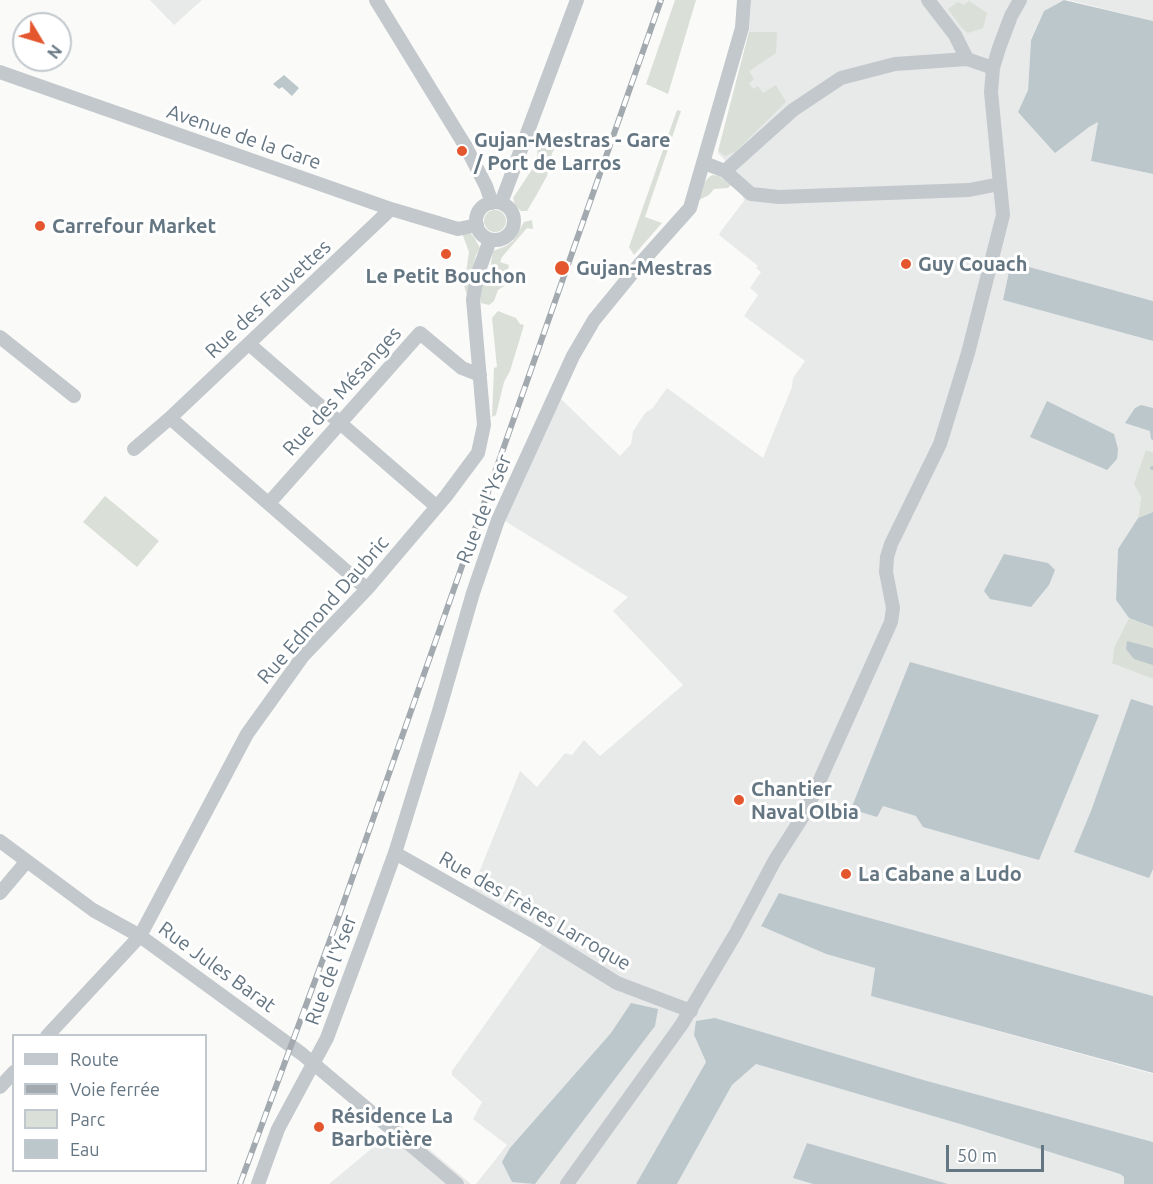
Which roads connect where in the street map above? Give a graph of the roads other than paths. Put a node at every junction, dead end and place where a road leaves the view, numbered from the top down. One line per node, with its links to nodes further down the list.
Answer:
1 (376, 0): 12 (street)
2 (577, 0): 12 (street)
3 (744, 0): 9 (street, Rue de l'Yser)
4 (928, 0): 6 (street)
5 (1020, 0): 7 (street)
6 (967, 59): 7 (street); 10 (street)
7 (993, 68): 11 (street)
8 (0, 72): 13 (street, Avenue de la Gare)
9 (704, 163): 10 (street); 27 (street, Rue de l'Yser)
10 (725, 171): 11 (street)
11 (1000, 184): 31 (street)
12 (496, 203): 14 (street); 15 (street)
13 (392, 209): 14 (street, Avenue de la Gare); 17 (street, Rue des Fauvettes)
14 (477, 225): 15 (street)
15 (490, 240): 18 (street, Rue Edmond Daubric)
16 (0, 337): 19 (street)
17 (249, 344): 20 (street, Rue des Fauvettes); 21 (street)
18 (480, 375): 21 (street, Rue des Mésanges); 24 (street, Rue Edmond Daubric)
19 (74, 396)
20 (170, 418): 22 (street, Rue des Fauvettes); 23 (street)
21 (340, 422): 23 (street, Rue des Mésanges); 24 (street)
22 (134, 449)
23 (269, 503): 25 (street)
24 (437, 507): 25 (street, Rue Edmond Daubric)
25 (367, 589): 30 (street, Rue Edmond Daubric)
26 (0, 841): 28 (street, Rue Jules Barat)
27 (395, 853): 31 (street, Rue des Frères Larroque); 33 (street, Rue de l'Yser)
28 (27, 861): 29 (street); 30 (street, Rue Jules Barat)
29 (0, 893)
30 (140, 936): 32 (street, Rue Edmond Daubric); 33 (street, Rue Jules Barat)
31 (691, 1011): 38 (street)
32 (48, 1034)
33 (314, 1064): 36 (street, Rue de l'Yser); 37 (street, Rue Jules Barat)
34 (12, 1074): 35 (street)
35 (0, 1086)
36 (258, 1184)
37 (457, 1184)
38 (567, 1184)

